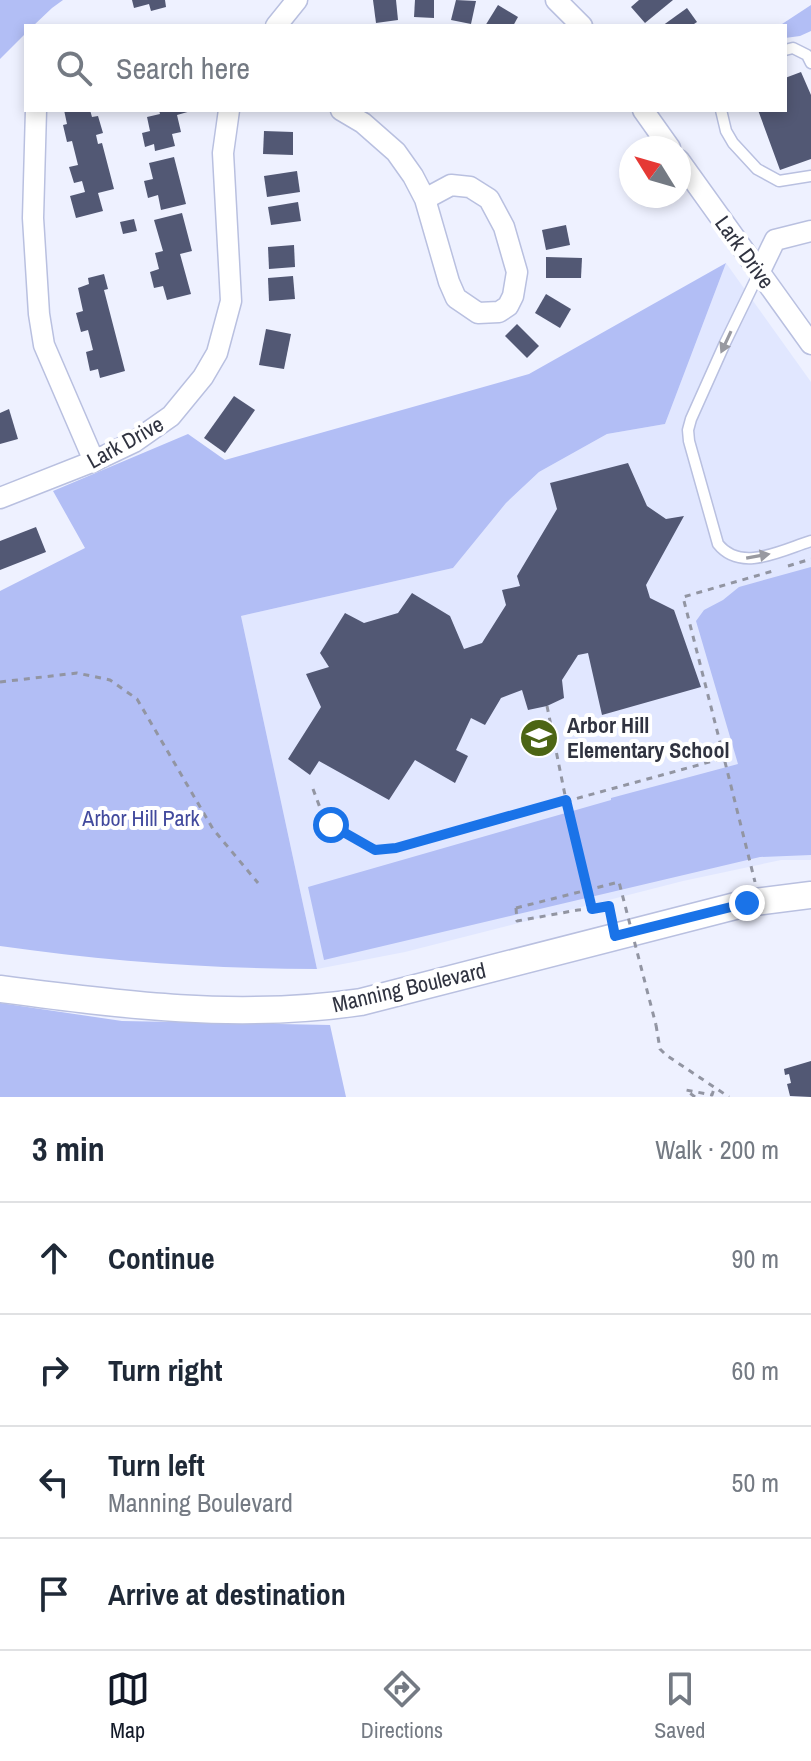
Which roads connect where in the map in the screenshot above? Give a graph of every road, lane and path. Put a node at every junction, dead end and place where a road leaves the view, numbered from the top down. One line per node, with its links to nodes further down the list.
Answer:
1 (297, 0): 3 (street)
2 (556, 0): 4 (street)
3 (278, 24)
4 (580, 24)
5 (787, 50): 6 (lane)
6 (811, 63)
7 (36, 112): 19 (street)
8 (229, 112): 19 (street, Lark Drive)
9 (344, 112): 15 (street)
10 (644, 112): 12 (street)
11 (721, 112): 14 (lane)
12 (661, 136)
13 (691, 176): 17 (street, Lark Drive)
14 (811, 176)
15 (425, 199): 15 (street)
16 (811, 231): 17 (street)
17 (760, 271): 18 (street, Lark Drive); 21 (lane, one-way to 21)
18 (811, 344)
19 (94, 461): 20 (street, Lark Drive)
20 (0, 498)
21 (811, 541)
22 (811, 559): 25 (path)
23 (0, 682): 28 (path)
24 (547, 706): 27 (path)
25 (724, 758): 27 (path); 30 (path)
26 (313, 789): 27 (path)
27 (566, 800): 31 (path)
28 (258, 883)
29 (811, 895): 30 (street, Manning Boulevard)
30 (760, 901): 32 (street, Manning Boulevard)
31 (592, 909): 32 (path); 34 (path, bridge)
32 (615, 936): 33 (street, Manning Boulevard)
33 (0, 989)
34 (714, 1088): 35 (path); 36 (path)
35 (695, 1097)
36 (729, 1097)

